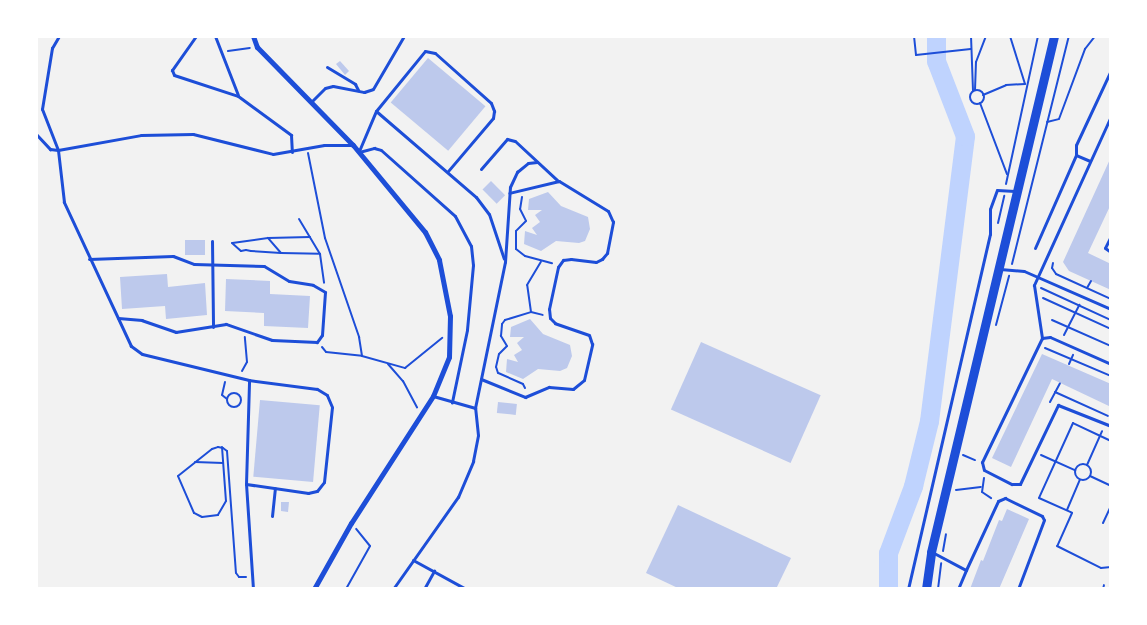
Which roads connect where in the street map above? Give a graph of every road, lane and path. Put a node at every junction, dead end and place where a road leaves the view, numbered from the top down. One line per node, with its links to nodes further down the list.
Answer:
1 (59, 36): 30 (lane)
2 (196, 36): 21 (lane)
3 (214, 36): 15 (lane)
4 (253, 36): 13 (street)
5 (404, 36): 18 (lane)
6 (914, 36): 14 (path)
7 (971, 36): 14 (path)
8 (986, 36): 19 (path)
9 (1010, 36): 20 (path)
10 (1054, 36): 41 (main road)
11 (1069, 36): 26 (path)
12 (1095, 36): 26 (path)
13 (258, 47): 15 (path); 22 (street)
14 (970, 49): 19 (path)
15 (222, 52): 21 (lane)
16 (326, 68): 18 (lane)
17 (1111, 70): 33 (lane)
18 (358, 90): 22 (lane)
19 (974, 91): 20 (path); 23 (path)
20 (984, 95): 23 (path)
21 (238, 96): 31 (lane)
22 (312, 101): 28 (street)
23 (980, 102): 38 (path)
24 (376, 111): 32 (lane); 37 (lane); 37 (lane)
25 (1111, 116): 34 (lane)
26 (1047, 122): 59 (path)
27 (36, 134): 30 (lane)
28 (353, 145): 29 (lane); 32 (street)
29 (307, 149): 31 (lane); 87 (path)
30 (58, 150): 31 (lane); 53 (lane)
31 (292, 152)
32 (359, 152): 80 (street); 102 (lane)
33 (1076, 155): 34 (lane); 48 (lane)
34 (1090, 161): 60 (lane)
35 (537, 162): 36 (lane); 39 (lane); 42 (lane)
36 (481, 169)
37 (448, 171): 55 (lane)
38 (1008, 176)
39 (558, 181): 40 (lane); 54 (lane)
40 (527, 188): 42 (lane); 56 (path)
41 (1017, 192): 58 (main road); 148 (lane)
42 (509, 193): 55 (lane)
43 (299, 219): 46 (path)
44 (1111, 236): 49 (lane)
45 (268, 238): 46 (path); 50 (path); 50 (path)
46 (310, 238): 51 (path)
47 (212, 241): 57 (lane)
48 (1035, 248)
49 (1111, 252)
50 (281, 253): 51 (path)
51 (320, 254): 64 (path)
52 (1056, 256): 63 (path)
53 (89, 259): 57 (lane); 72 (lane)
54 (563, 260): 56 (path); 73 (lane)
55 (505, 262): 94 (lane)
56 (542, 262): 70 (path)
57 (212, 264): 64 (lane); 76 (lane)
58 (999, 269): 59 (lane); 133 (main road)
59 (1011, 270): 60 (lane)
60 (1038, 276): 62 (lane); 66 (lane)
61 (1091, 281): 63 (path)
62 (1034, 285): 65 (lane); 68 (path)
63 (1087, 288): 66 (path); 67 (path)
64 (325, 292): 83 (lane)
65 (1034, 294): 71 (path); 81 (lane)
66 (1083, 296): 68 (path); 69 (lane)
67 (1111, 299)
68 (1079, 306): 71 (path); 75 (path)
69 (1111, 309)
70 (532, 312): 73 (path); 98 (path)
71 (1075, 313): 77 (path); 78 (path)
72 (117, 318): 76 (lane); 93 (lane)
73 (550, 318): 98 (lane)
74 (1052, 320): 77 (path)
75 (1111, 320)
76 (213, 327): 79 (lane)
77 (1068, 327): 82 (path); 84 (path)
78 (1111, 329)
79 (244, 330): 83 (lane); 93 (path)
80 (450, 331): 89 (path); 99 (street)
81 (1042, 338): 82 (lane); 115 (lane)
82 (1061, 341): 85 (lane)
83 (317, 342): 87 (path)
84 (1111, 346)
85 (1076, 348): 88 (path); 91 (lane)
86 (1041, 349): 88 (path)
87 (362, 356): 89 (path)
88 (1071, 358): 90 (path); 92 (path)
89 (388, 364): 105 (path)
90 (1069, 364)
91 (1111, 364)
92 (1111, 376)
93 (239, 378): 95 (lane)
94 (481, 379): 98 (lane); 103 (lane)
95 (249, 380): 122 (lane); 125 (lane)
96 (227, 381): 100 (path)
97 (1055, 392): 106 (path)
98 (514, 394)
99 (433, 396): 102 (lane); 105 (street)
100 (228, 399): 100 (path)
101 (243, 402): 104 (path)
102 (452, 402): 103 (lane)
103 (474, 408): 135 (lane)
104 (242, 412)
105 (421, 415): 131 (street)
106 (1111, 418)
107 (1111, 426): 111 (lane)
108 (1100, 436): 109 (path); 113 (path); 117 (path)
109 (1111, 441)
110 (222, 448): 114 (path); 116 (path); 139 (path)
111 (1034, 452): 113 (path); 115 (lane)
112 (962, 455): 115 (path)
113 (1056, 461): 118 (path); 129 (path)
114 (196, 462): 116 (path); 116 (path)
115 (982, 462)
116 (223, 463)
117 (1086, 465): 118 (path); 119 (path)
118 (1075, 470): 120 (path)
119 (1090, 476): 120 (path); 123 (path)
120 (1080, 480): 129 (path)
121 (982, 482): 124 (path)
122 (246, 484): 125 (lane); 142 (lane)
123 (1111, 486)
124 (981, 487): 126 (path); 127 (path)
125 (275, 488): 130 (lane)
126 (954, 490)
127 (998, 501): 137 (lane); 152 (lane)
128 (1111, 506): 132 (path)
129 (1067, 511): 136 (path)
130 (272, 516)
131 (351, 523): 143 (street); 144 (path)
132 (1103, 523)
133 (932, 552): 134 (lane); 149 (main road)
134 (942, 558): 137 (lane); 150 (path)
135 (413, 560): 138 (lane); 145 (lane)
136 (1110, 569)
137 (966, 570): 151 (lane)
138 (434, 571): 141 (lane); 146 (lane)
139 (247, 575)
140 (1104, 585): 153 (path)
141 (460, 587): 147 (lane)
142 (252, 589)
143 (314, 589)
144 (346, 589)
145 (393, 589)
146 (424, 589)
147 (466, 589)
148 (908, 589)
149 (926, 589)
150 (938, 589)
151 (958, 589)
152 (1018, 589)
153 (1103, 589)

